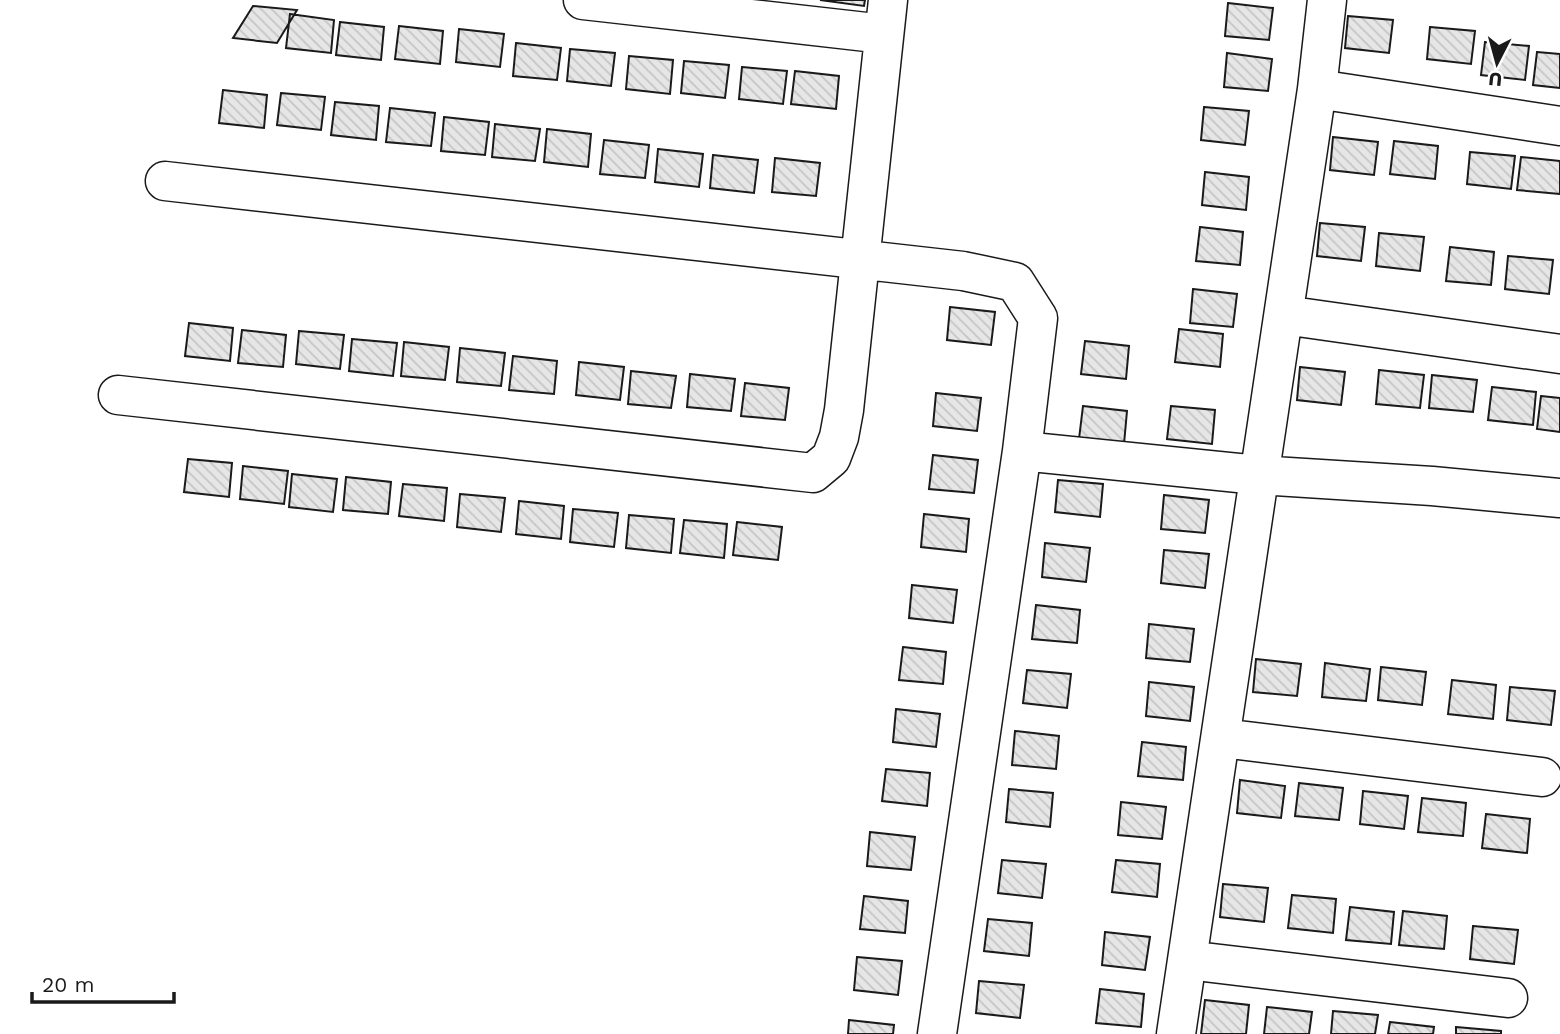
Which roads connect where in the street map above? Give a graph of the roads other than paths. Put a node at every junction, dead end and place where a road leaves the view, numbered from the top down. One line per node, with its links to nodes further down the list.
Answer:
1 (583, 0): 3 (street)
2 (1327, 0): 4 (street)
3 (886, 17): 7 (street)
4 (1317, 89): 5 (street); 8 (street)
5 (1560, 126)
6 (165, 181): 7 (street)
7 (860, 260): 10 (street); 11 (street)
8 (1284, 315): 9 (street); 12 (street)
9 (1560, 354)
10 (118, 395)
11 (1022, 451): 12 (street); 18 (street)
12 (1258, 475): 13 (street); 14 (street)
13 (1560, 498)
14 (1222, 738): 15 (street); 16 (street)
15 (1542, 777)
16 (1187, 960): 17 (street); 19 (street)
17 (1508, 998)
18 (937, 1034)
19 (1176, 1034)

